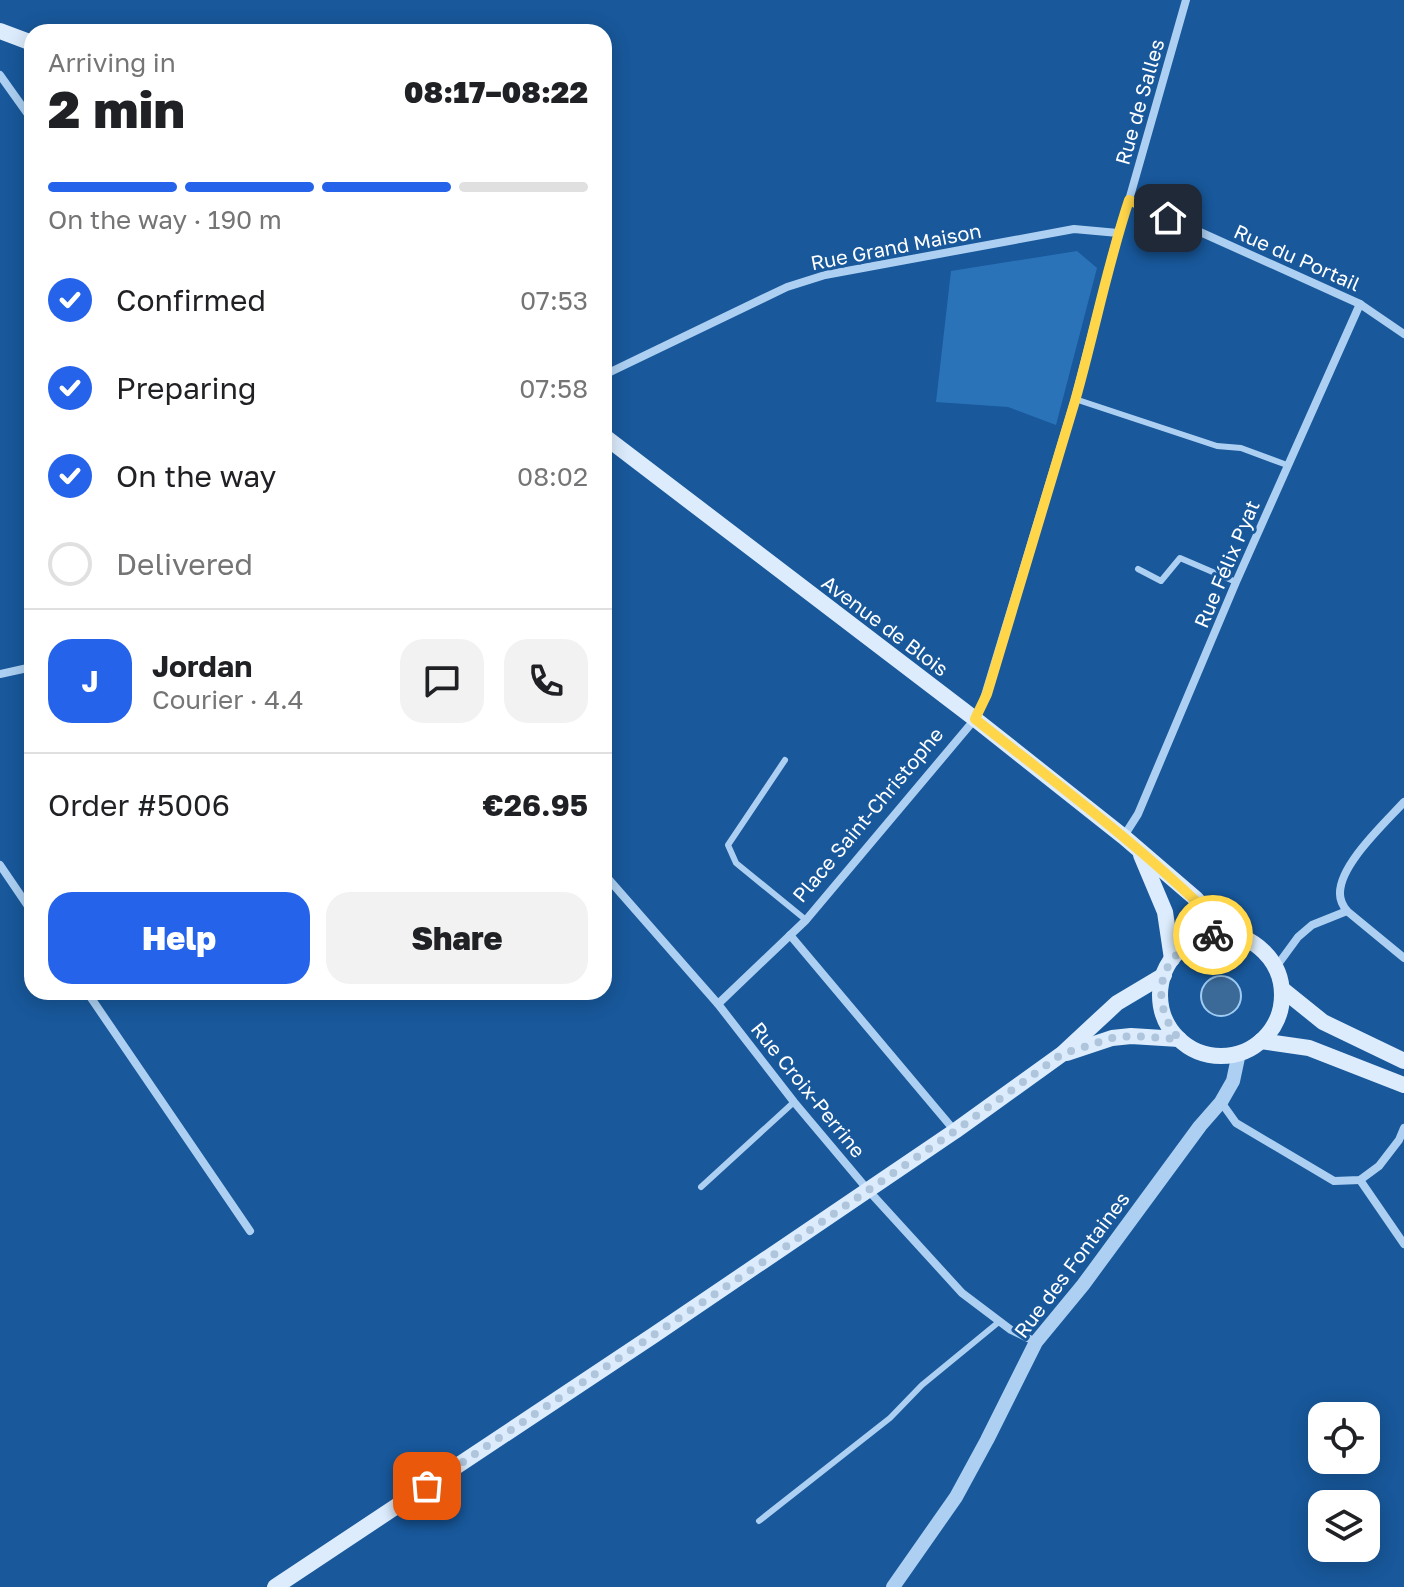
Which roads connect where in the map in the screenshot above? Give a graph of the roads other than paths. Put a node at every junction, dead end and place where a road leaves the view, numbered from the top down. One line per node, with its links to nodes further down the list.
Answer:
1 (1186, 0): 6 (street, Rue de Salles)
2 (0, 31): 3 (main road)
3 (24, 40)
4 (0, 75): 5 (street)
5 (24, 109)
6 (1129, 200): 7 (street, Rue de Salles); 8 (street, Rue du Portail)
7 (1118, 233): 10 (street, Rue Grand Maison); 11 (street, Rue de Salles)
8 (1360, 304): 9 (street, Rue du Portail); 13 (street, Rue Félix Pyat)
9 (1404, 334)
10 (612, 371)
11 (1075, 399): 13 (lane); 18 (street, Rue de Salles)
12 (612, 442): 18 (main road, Avenue de Blois)
13 (1287, 465): 15 (street, Rue Félix Pyat)
14 (1138, 569): 15 (lane)
15 (1236, 582): 21 (street, Rue Félix Pyat)
16 (24, 669): 17 (street)
17 (0, 674)
18 (975, 719): 21 (main road, Avenue de Blois); 27 (street, Place Saint-Christophe)
19 (785, 760): 27 (lane)
20 (1404, 802): 26 (street)
21 (1124, 837): 22 (main road, Avenue de Blois)
22 (1139, 850): 28 (main road, Avenue de Blois); 31 (main road, Avenue de Blois)
23 (0, 865): 25 (street)
24 (612, 883): 36 (street, Rue Croix-Perrine)
25 (24, 900)
26 (1347, 911): 30 (street); 32 (street)
27 (806, 920): 29 (street, Place Saint-Christophe)
28 (1229, 934): 31 (main road); 32 (main road)
29 (790, 935): 36 (street, Place Saint-Christophe); 46 (street)
30 (1404, 958)
31 (1172, 959): 33 (main road)
32 (1276, 967): 34 (main road)
33 (1164, 975): 37 (main road); 40 (main road)
34 (1282, 989): 38 (main road); 41 (main road)
35 (92, 1000): 50 (street)
36 (718, 1004): 43 (street, Rue Croix-Perrine)
37 (1179, 1039): 39 (main road); 40 (main road)
38 (1261, 1041): 39 (main road); 42 (main road)
39 (1239, 1053): 44 (street, Rue des Fontaines)
40 (1062, 1054): 46 (main road)
41 (1404, 1061)
42 (1404, 1085)
43 (794, 1102): 48 (lane); 49 (street, Rue Croix-Perrine)
44 (1221, 1102): 47 (street); 53 (street, Rue des Fontaines)
45 (1404, 1128): 47 (street)
46 (955, 1131): 49 (main road)
47 (1360, 1180): 51 (street)
48 (701, 1187)
49 (868, 1190): 52 (street, Rue Croix-Perrine); 55 (main road)
50 (250, 1231)
51 (1404, 1244)
52 (1000, 1321): 53 (street, Rue Croix-Perrine); 54 (lane)
53 (1036, 1342): 56 (street, Rue des Fontaines)
54 (759, 1521)
55 (275, 1587)
56 (893, 1587)

